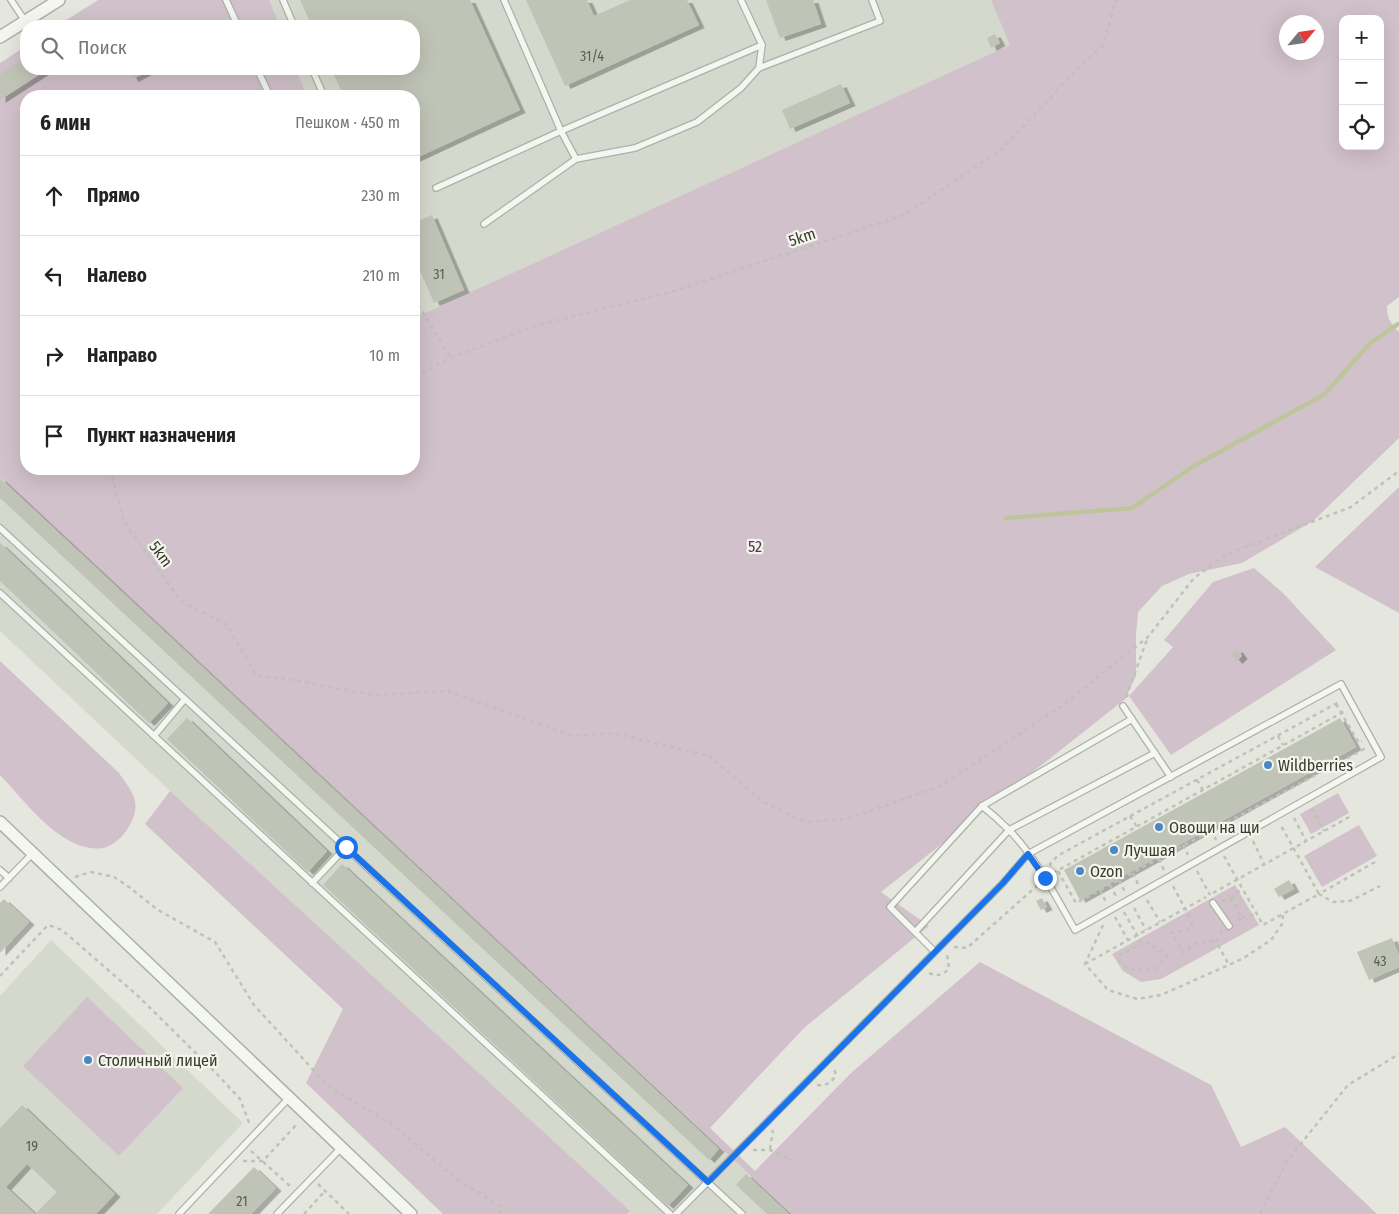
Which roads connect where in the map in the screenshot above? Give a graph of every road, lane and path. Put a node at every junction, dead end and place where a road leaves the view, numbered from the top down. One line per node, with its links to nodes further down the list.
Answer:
1 (11, 0): 9 (lane)
2 (59, 0): 10 (street)
3 (226, 0): 11 (lane)
4 (283, 0): 12 (lane)
5 (504, 0): 21 (lane)
6 (741, 0): 15 (lane)
7 (872, 0): 16 (lane)
8 (1116, 0): 26 (path, 5km)
9 (24, 20)
10 (27, 20)
11 (235, 20)
12 (291, 20)
13 (20, 24): 14 (street)
14 (0, 38)
15 (762, 45): 16 (lane); 21 (lane)
16 (759, 68): 22 (lane)
17 (260, 75): 19 (lane)
18 (315, 75): 20 (lane)
19 (267, 90)
20 (321, 90)
21 (561, 131): 22 (lane); 23 (lane)
22 (576, 159): 24 (lane)
23 (436, 188)
24 (484, 224)
25 (420, 308): 26 (path)
26 (451, 358): 27 (path, 5km)
27 (420, 373)
28 (1399, 471): 32 (path)
29 (112, 475): 32 (path, 5km)
30 (0, 528): 34 (lane)
31 (0, 592): 40 (lane)
32 (1148, 637): 36 (path)
33 (1349, 697): 35 (path); 37 (lane); 46 (lane)
34 (186, 699): 40 (lane); 58 (lane)
35 (1336, 704): 38 (path); 41 (path)
36 (1123, 706): 39 (lane)
37 (1354, 706): 38 (path); 52 (lane)
38 (1342, 713): 43 (path); 44 (path)
39 (1132, 719): 45 (lane); 50 (lane)
40 (154, 736): 72 (lane)
41 (1278, 736): 44 (path); 47 (path)
42 (1364, 740): 49 (path)
43 (1359, 743)
44 (1283, 745): 48 (path)
45 (1155, 754): 46 (lane); 56 (lane)
46 (1171, 777): 62 (lane)
47 (1197, 780): 48 (path); 51 (path)
48 (1203, 790): 55 (path)
49 (1267, 800): 52 (path); 57 (path)
50 (982, 806): 56 (lane); 87 (lane)
51 (1130, 816): 55 (path); 66 (path)
52 (1276, 816): 59 (lane); 60 (path)
53 (1351, 816): 60 (path)
54 (0, 822): 61 (street)
55 (1137, 827): 66 (path)
56 (1009, 830): 62 (lane); 87 (lane)
57 (1211, 830): 59 (path); 63 (path)
58 (346, 847): 72 (lane); 111 (lane)
59 (1220, 848): 69 (lane); 70 (path)
60 (1293, 848): 70 (path); 77 (path)
61 (33, 854): 67 (lane); 71 (street)
62 (1028, 854): 68 (lane); 92 (lane)
63 (1159, 858): 69 (path); 73 (path)
64 (1375, 862): 77 (path)
65 (0, 870): 67 (lane)
66 (1058, 871): 73 (path)
67 (9, 878): 75 (lane)
68 (1045, 878): 82 (lane); 91 (path)
69 (1168, 878): 80 (lane); 81 (path)
70 (1237, 879): 76 (path); 81 (path)
71 (62, 881): 99 (street); 119 (path)
72 (312, 883): 120 (lane)
73 (1110, 885): 80 (path)
74 (1380, 886): 77 (path)
75 (0, 887)
76 (1242, 888): 78 (path); 83 (path)
77 (1319, 894): 84 (path)
78 (1231, 899)
79 (1213, 903): 86 (lane)
80 (1121, 905): 82 (lane); 88 (path)
81 (1185, 908): 88 (path); 89 (path)
82 (1111, 910): 93 (path)
83 (1256, 913): 84 (path); 85 (path)
84 (1283, 914): 93 (path)
85 (1242, 918)
86 (1229, 926)
87 (916, 931): 92 (lane)
88 (1136, 935): 90 (path); 93 (path)
89 (1216, 941)
90 (1142, 944): 90 (path)
91 (952, 947)
92 (938, 953): 94 (path); 111 (lane)
93 (1085, 964)
94 (924, 972)
95 (0, 976): 102 (path)
96 (1399, 1054): 123 (path)
97 (832, 1065): 98 (path)
98 (820, 1078)
99 (289, 1098): 100 (street); 102 (lane)
100 (306, 1115): 105 (street); 109 (path)
101 (767, 1132): 106 (path)
102 (254, 1136): 104 (lane)
103 (755, 1144): 106 (path)
104 (245, 1145): 108 (lane); 109 (path)
105 (341, 1148): 110 (lane); 118 (street)
106 (770, 1150): 107 (path)
107 (792, 1160)
108 (229, 1161): 109 (path); 114 (lane)
109 (263, 1161): 113 (path)
110 (312, 1178): 112 (path); 113 (lane)
111 (708, 1182): 121 (lane); 122 (lane)
112 (325, 1191): 116 (path); 117 (path)
113 (297, 1194): 115 (lane)
114 (179, 1214)
115 (277, 1214)
116 (304, 1214)
117 (349, 1214)
118 (411, 1214)
119 (500, 1214)
120 (670, 1214)
121 (676, 1214)
122 (742, 1214)
123 (1260, 1214)

